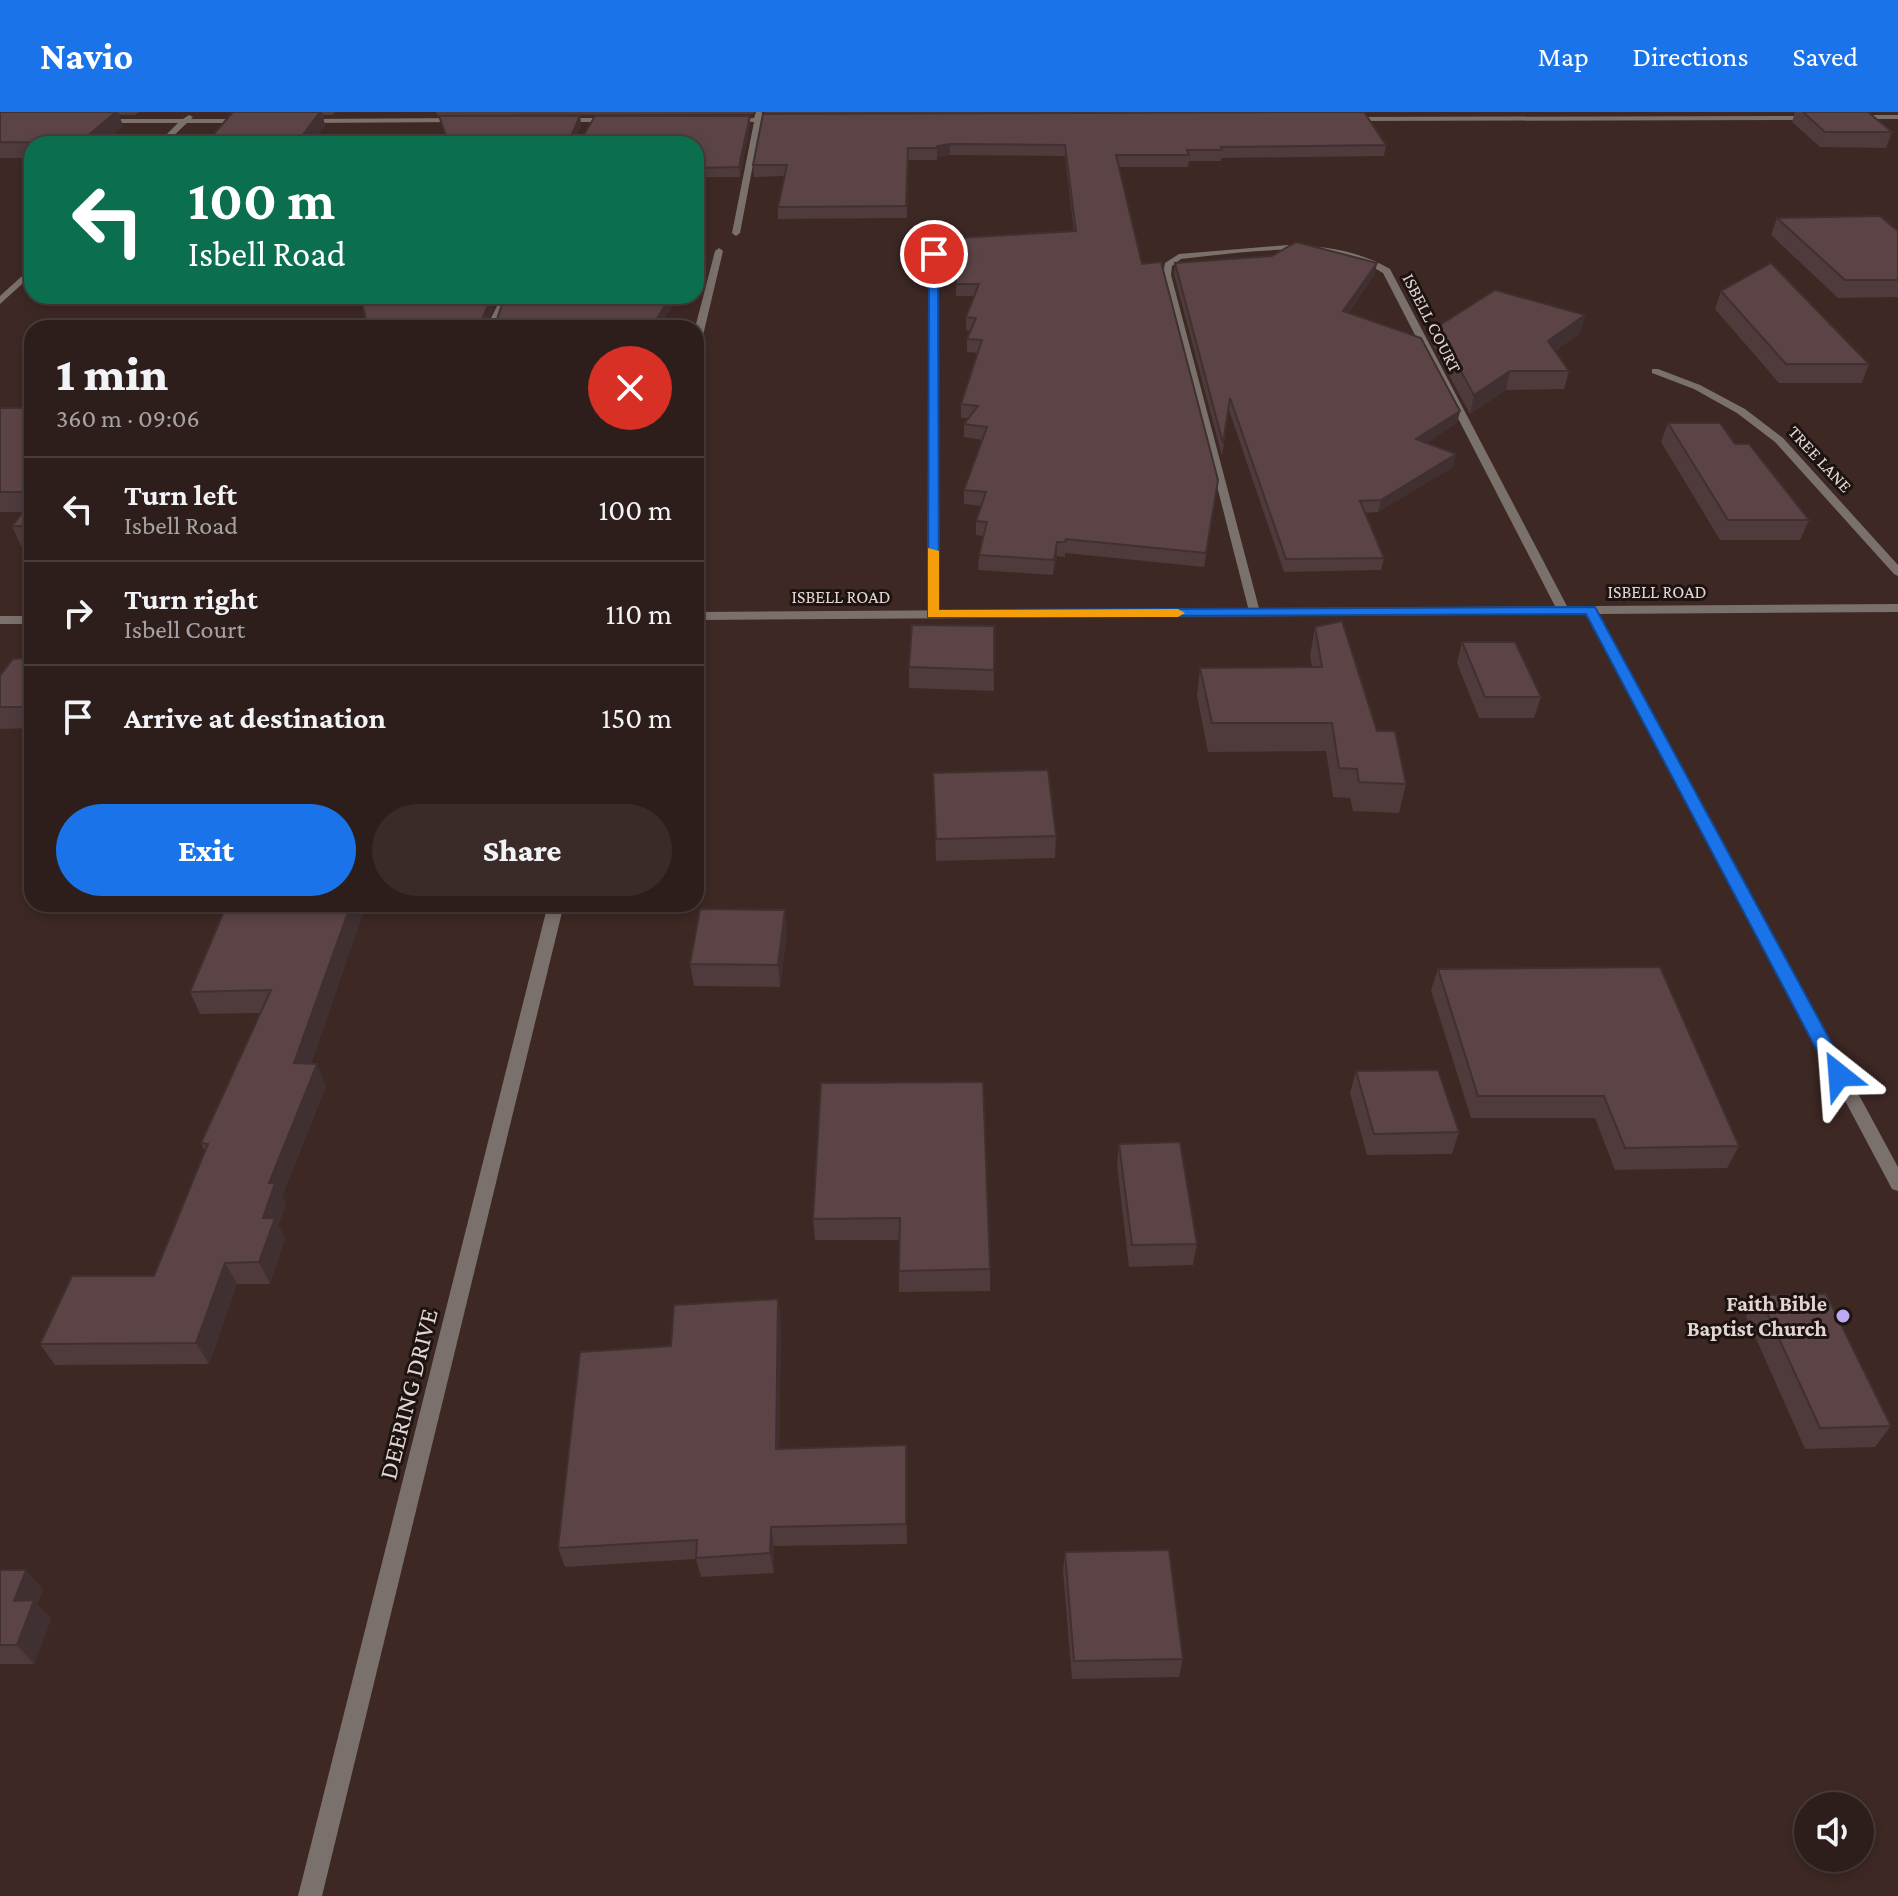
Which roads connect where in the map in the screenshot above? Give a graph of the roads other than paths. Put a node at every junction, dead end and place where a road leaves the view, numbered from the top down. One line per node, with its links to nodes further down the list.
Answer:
1 (194, 112): 14 (street)
2 (758, 116): 11 (street); 12 (street); 19 (street)
3 (1848, 117): 6 (street)
4 (1820, 118): 5 (street)
5 (1340, 119)
6 (1895, 119)
7 (466, 120): 16 (street)
8 (560, 120): 9 (street)
9 (591, 120): 10 (street); 17 (street)
10 (621, 120)
11 (727, 120)
12 (789, 120)
13 (93, 121): 14 (street)
14 (185, 121): 15 (street); 18 (street)
15 (263, 121)
16 (294, 121)
17 (585, 132)
18 (169, 136)
19 (736, 233)
20 (719, 251): 24 (street)
21 (934, 254): 31 (street)
22 (24, 278): 23 (street)
23 (0, 301)
24 (702, 320)
25 (1655, 371): 26 (street, TREE LANE)
26 (1898, 572)
27 (1898, 608): 29 (street, ISBELL ROAD)
28 (1563, 610): 29 (street, ISBELL ROAD); 30 (street, ISBELL ROAD); 30 (street, ISBELL COURT)
29 (1590, 610): 36 (street)
30 (1254, 612): 31 (street, ISBELL ROAD)
31 (933, 614): 32 (street, ISBELL ROAD)
32 (704, 616)
33 (0, 620): 34 (street)
34 (24, 620)
35 (554, 912): 37 (street, DEERING DRIVE)
36 (1898, 1184)
37 (310, 1896)

